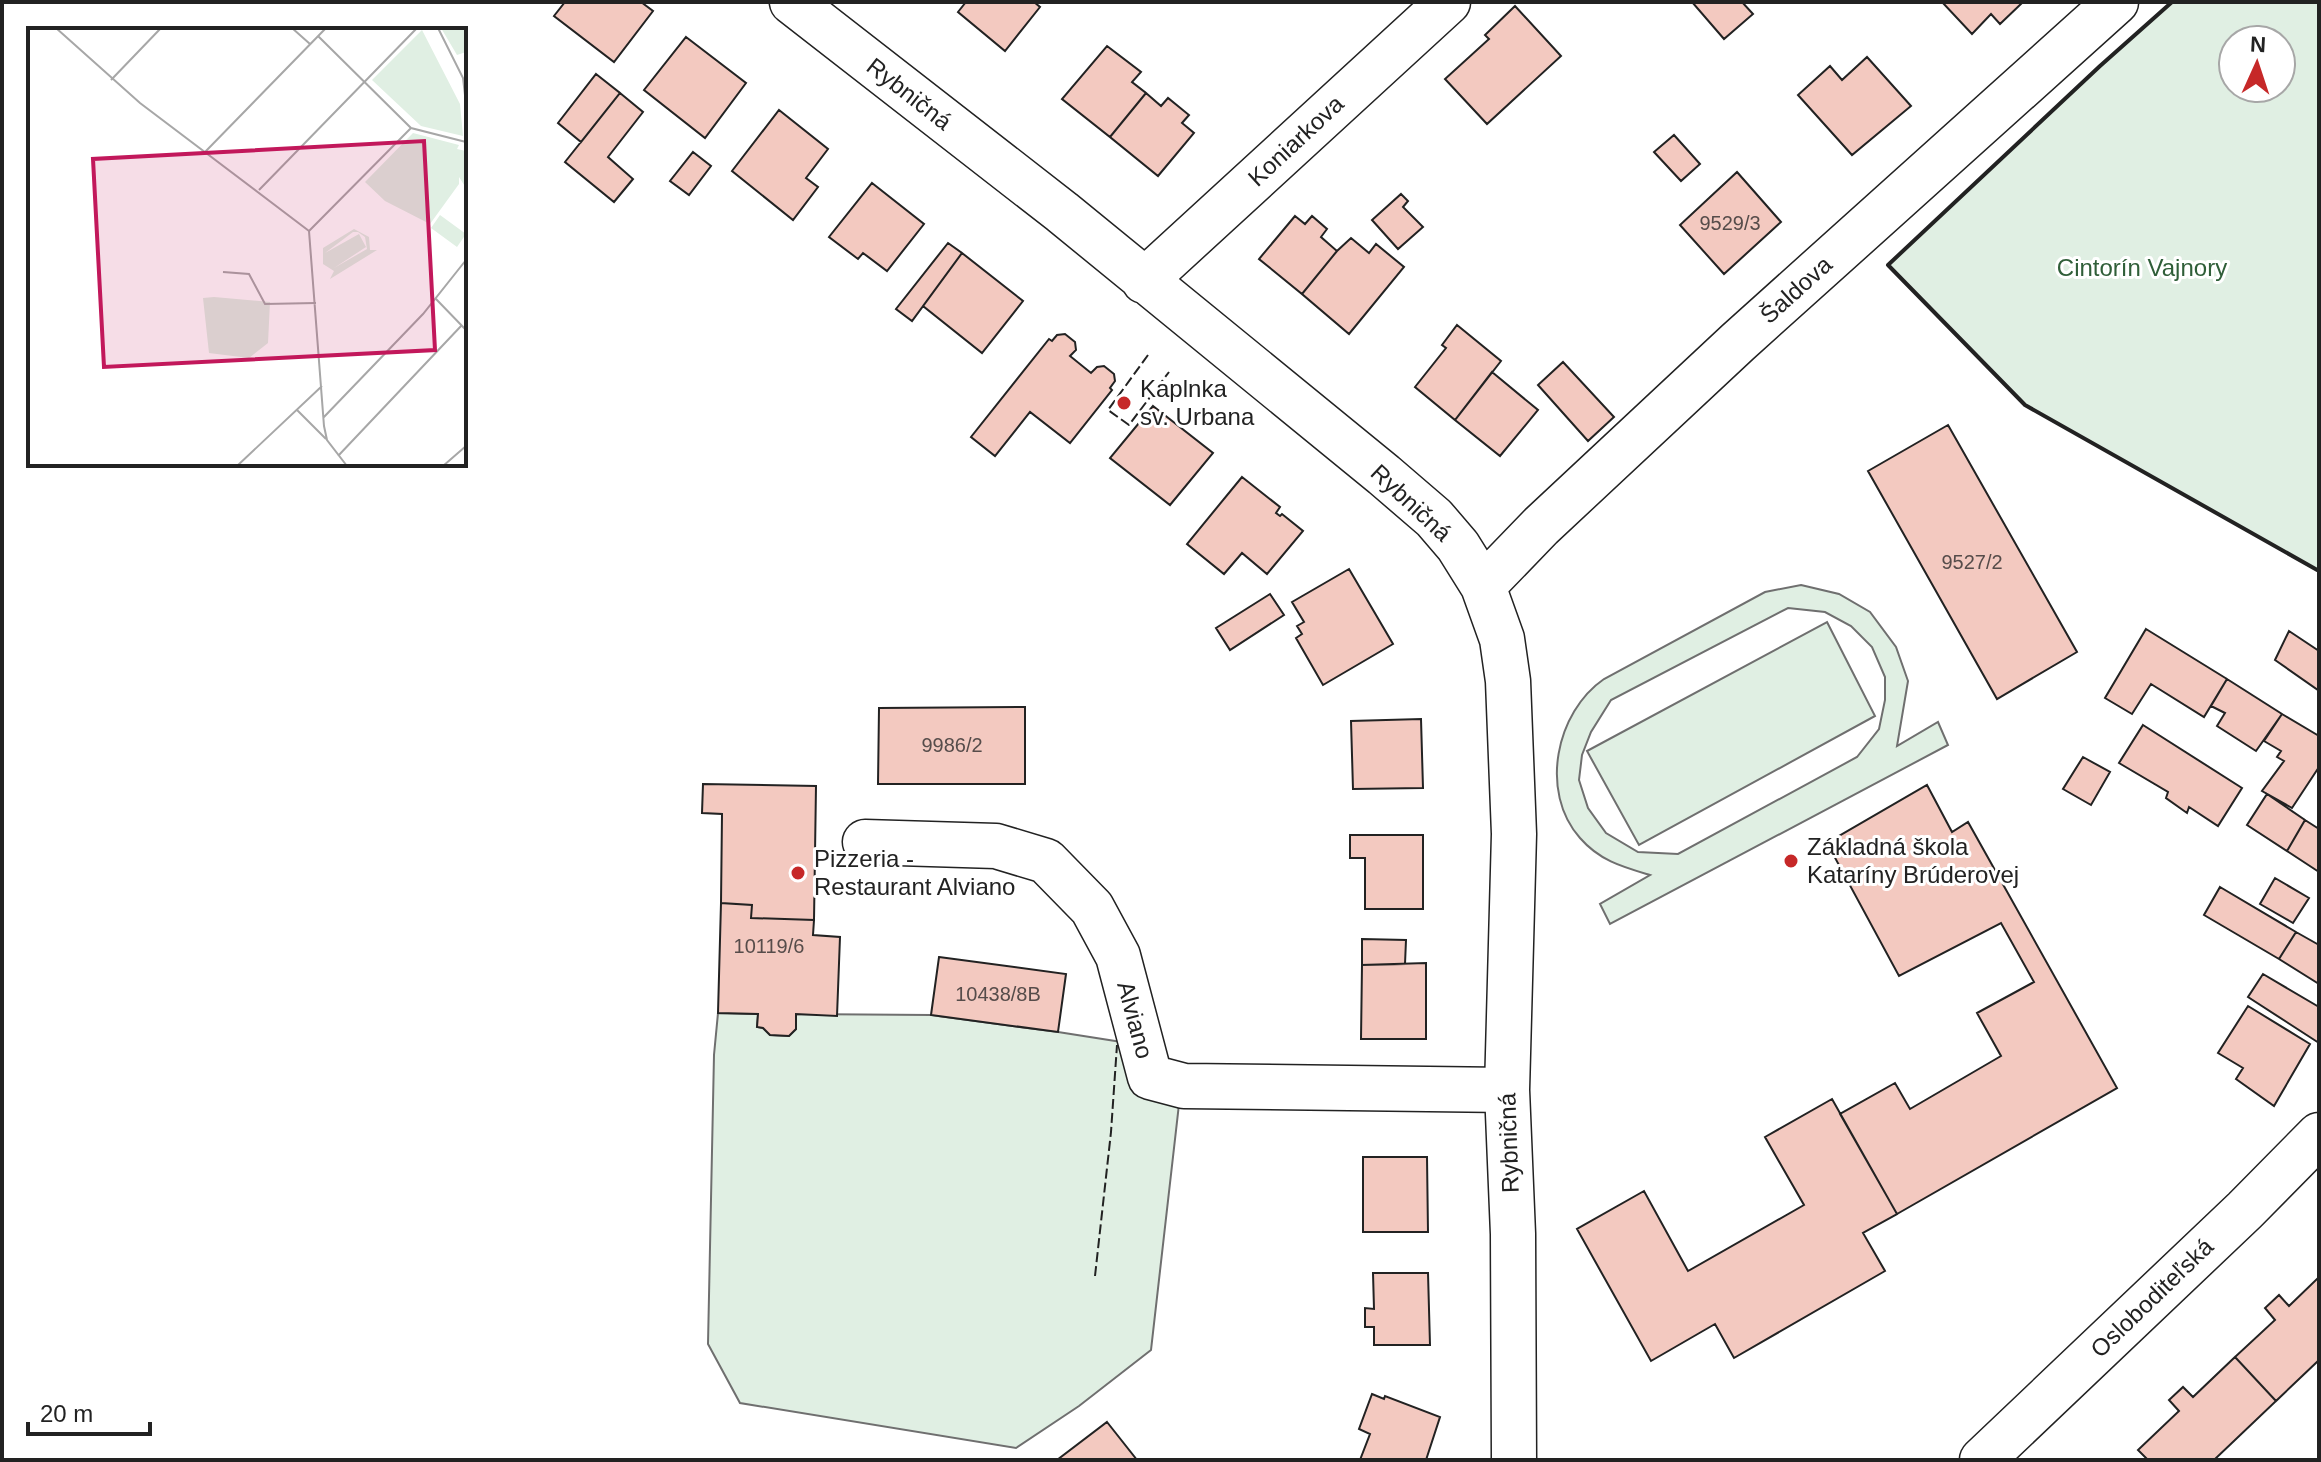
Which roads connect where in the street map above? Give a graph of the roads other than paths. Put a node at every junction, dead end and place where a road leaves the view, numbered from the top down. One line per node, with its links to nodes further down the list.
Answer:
1 (792, 2): 4 (street, Rybničná)
2 (1448, 2): 4 (street, Koniarkova)
3 (2116, 2): 5 (street, Šaldova)
4 (1144, 281): 5 (street, Rybničná)
5 (1483, 586): 7 (street, Rybničná)
6 (865, 842): 7 (street, Alviano)
7 (1507, 1090): 9 (street, Rybničná)
8 (2319, 1135): 10 (street, Osloboditeľská)
9 (1514, 1460)
10 (1982, 1460)

